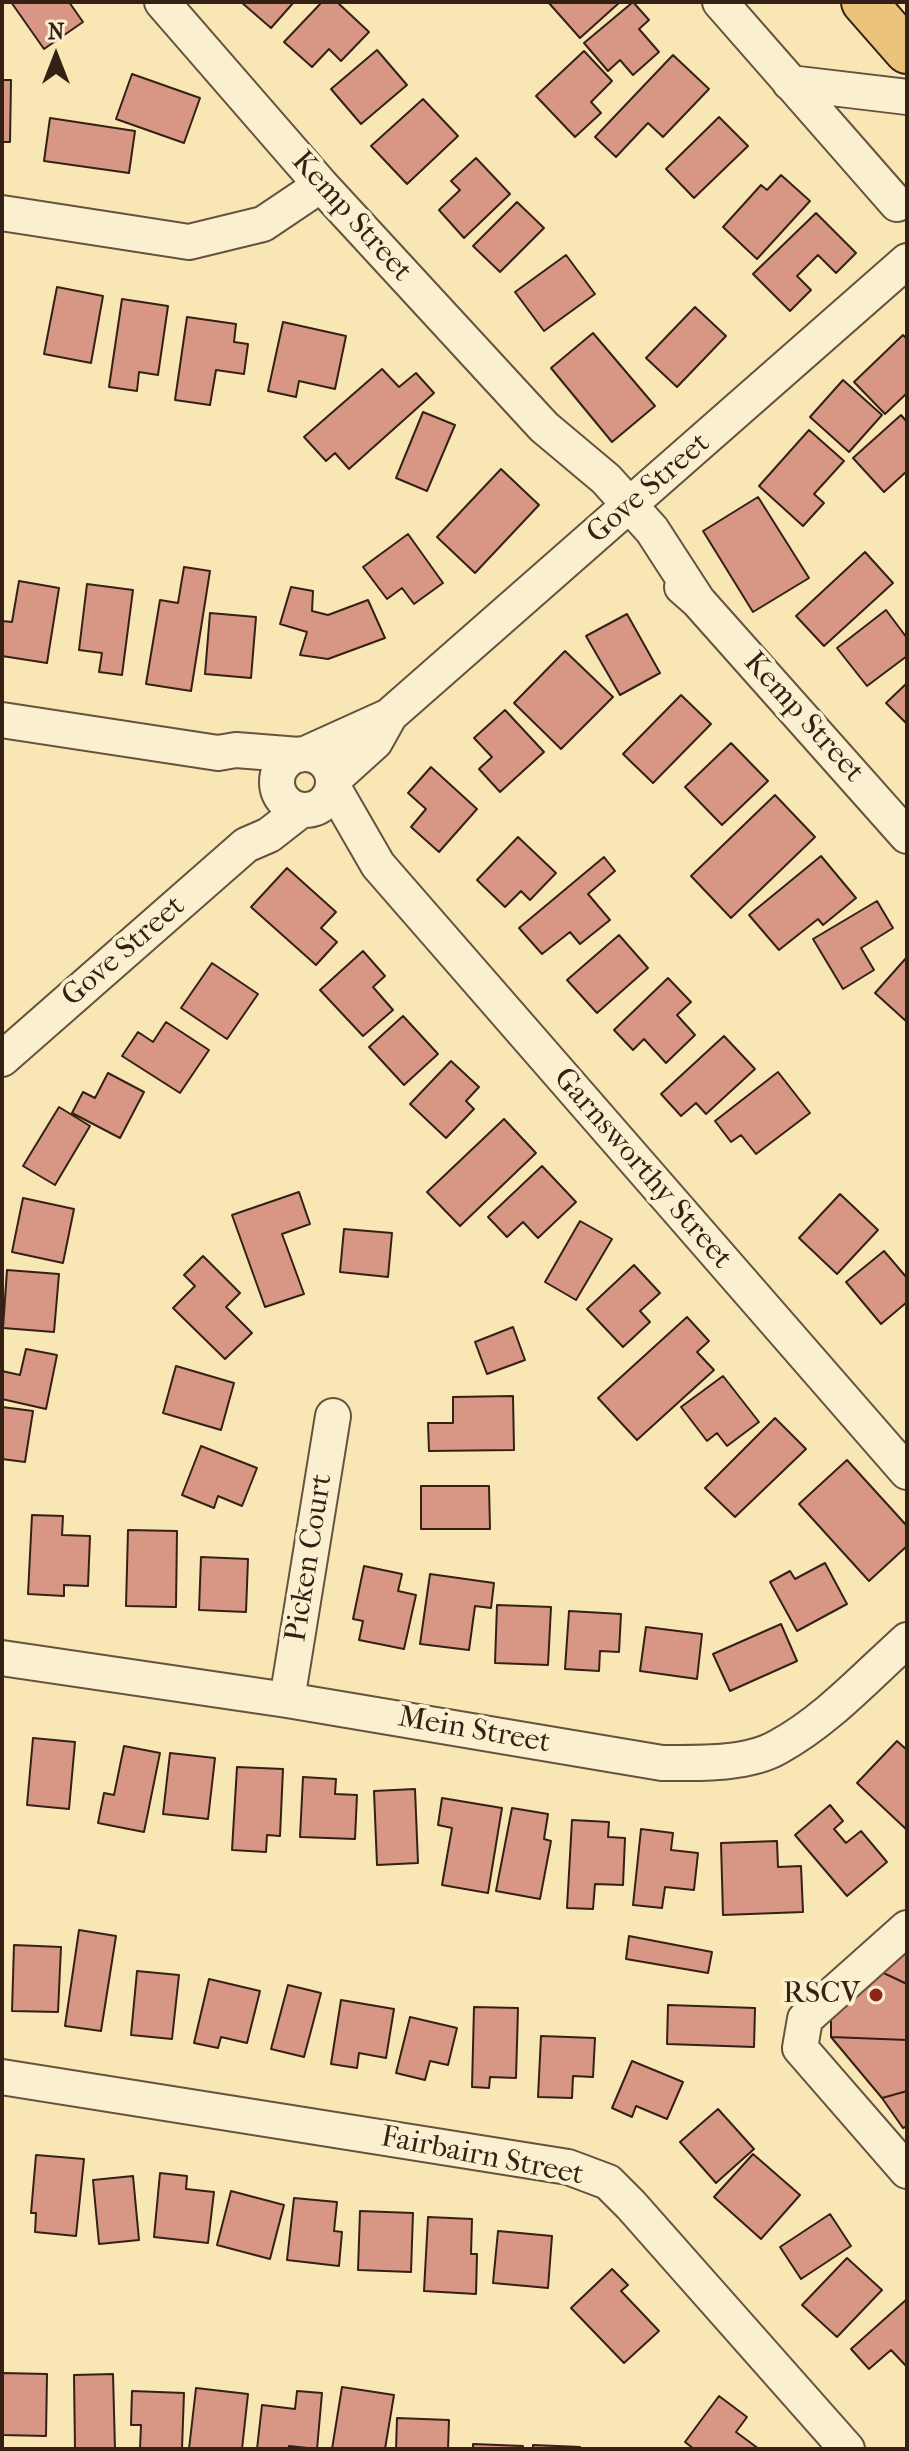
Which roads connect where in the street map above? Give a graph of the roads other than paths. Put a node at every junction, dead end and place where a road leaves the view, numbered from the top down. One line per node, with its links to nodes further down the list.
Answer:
1 (162, 2): 7 (street, Kemp Street)
2 (720, 2): 5 (street)
3 (864, 2): 4 (highway)
4 (907, 51)
5 (790, 83): 6 (street); 8 (street)
6 (907, 97)
7 (321, 185): 9 (street); 11 (street, Kemp Street)
8 (897, 204)
9 (2, 213)
10 (907, 261): 11 (street, Gove Street)
11 (622, 513): 12 (street, Gove Street); 18 (street, Kemp Street)
12 (389, 716): 15 (street, Gove Street); 16 (street, Gove Street)
13 (2, 720): 14 (street)
14 (218, 753): 15 (street); 17 (street, Garnsworthy Street)
15 (302, 755): 16 (street); 17 (street)
16 (333, 783): 17 (street); 19 (street, Garnsworthy Street)
17 (290, 799): 19 (street, Garnsworthy Street); 20 (street, Gove Street)
18 (907, 836)
19 (378, 865): 22 (street, Garnsworthy Street)
20 (2, 1059)
21 (333, 1416): 25 (street, Picken Court)
22 (907, 1472)
23 (907, 1640): 25 (street, Mein Street)
24 (2, 1658): 25 (street, Mein Street)
25 (287, 1700)
26 (907, 1928): 28 (street)
27 (2, 2077): 29 (street, Fairbairn Street)
28 (907, 2171)
29 (847, 2449)

